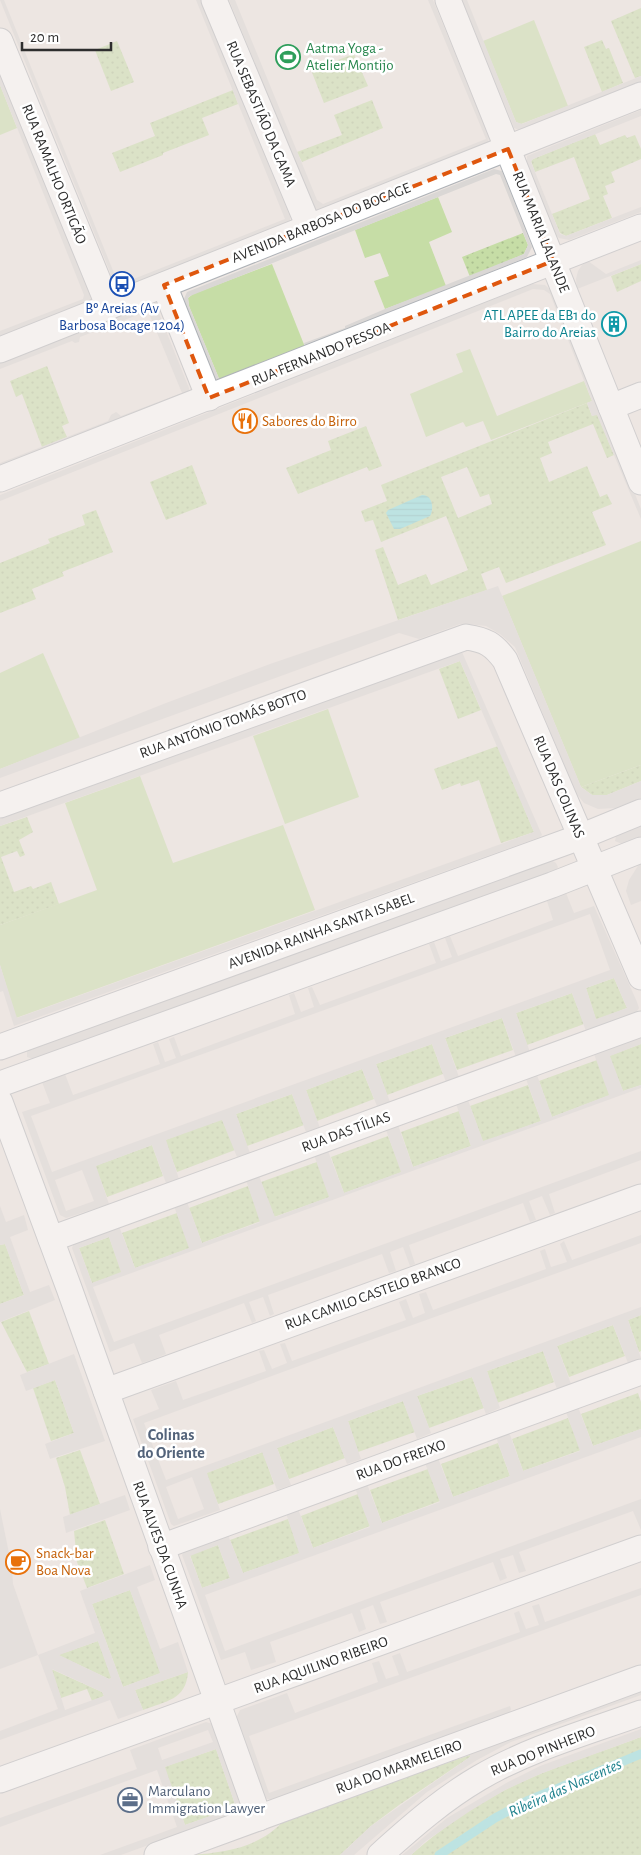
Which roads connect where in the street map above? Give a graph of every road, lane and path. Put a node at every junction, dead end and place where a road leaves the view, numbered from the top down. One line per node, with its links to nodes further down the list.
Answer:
1 (214, 0): 6 (street, RUA SEBASTIÃO DA GAMA)
2 (448, 0): 5 (street, RUA MARIA LALANDE)
3 (0, 41): 10 (street, RUA RAMALHO ORTIGÃO)
4 (641, 95): 5 (street, AVENIDA BARBOSA DO BOCAGE)
5 (508, 149): 6 (street, AVENIDA BARBOSA DO BOCAGE); 8 (street, RUA MARIA LALANDE)
6 (309, 227): 9 (street, AVENIDA BARBOSA DO BOCAGE)
7 (641, 227): 8 (street, RUA FERNANDO PESSOA)
8 (553, 262): 13 (street, RUA FERNANDO PESSOA); 14 (street, RUA MARIA LALANDE)
9 (164, 285): 10 (street, AVENIDA BARBOSA DO BOCAGE); 13 (street)
10 (109, 307): 11 (street, AVENIDA BARBOSA DO BOCAGE)
11 (0, 350)
12 (641, 395): 14 (street)
13 (209, 398): 15 (street, RUA FERNANDO PESSOA)
14 (611, 407): 16 (street, RUA MARIA LALANDE)
15 (0, 479)
16 (641, 482)
17 (446, 644): 18 (street, RUA ANTÓNIO TOMÁS BOTTO); 20 (street, RUA DAS COLINAS)
18 (0, 805)
19 (641, 812): 20 (street, AVENIDA RAINHA SANTA ISABEL)
20 (580, 837): 22 (street, RUA DAS COLINAS); 25 (street, AVENIDA RAINHA SANTA ISABEL)
21 (641, 850): 22 (street)
22 (594, 868): 23 (street, RUA DAS COLINAS); 26 (street)
23 (641, 977)
24 (641, 1024): 29 (street, RUA DAS TÍLIAS)
25 (0, 1047)
26 (0, 1084)
27 (0, 1102): 29 (street, RUA ALVES DA CUNHA)
28 (641, 1197): 31 (street, RUA CAMILO CASTELO BRANCO)
29 (50, 1239): 31 (street, RUA ALVES DA CUNHA)
30 (641, 1372): 32 (street, RUA DO FREIXO)
31 (106, 1391): 32 (street, RUA ALVES DA CUNHA)
32 (161, 1548): 35 (street, RUA ALVES DA CUNHA)
33 (641, 1548): 35 (street, RUA AQUILINO RIBEIRO)
34 (641, 1678): 38 (street, RUA DO MARMELEIRO)
35 (217, 1702): 37 (street, RUA AQUILINO RIBEIRO); 38 (street, RUA ALVES DA CUNHA)
36 (641, 1713): 40 (street, RUA DO PINHEIRO)
37 (0, 1780)
38 (259, 1818): 39 (street, RUA DO MARMELEIRO)
39 (157, 1855)
40 (380, 1855)

